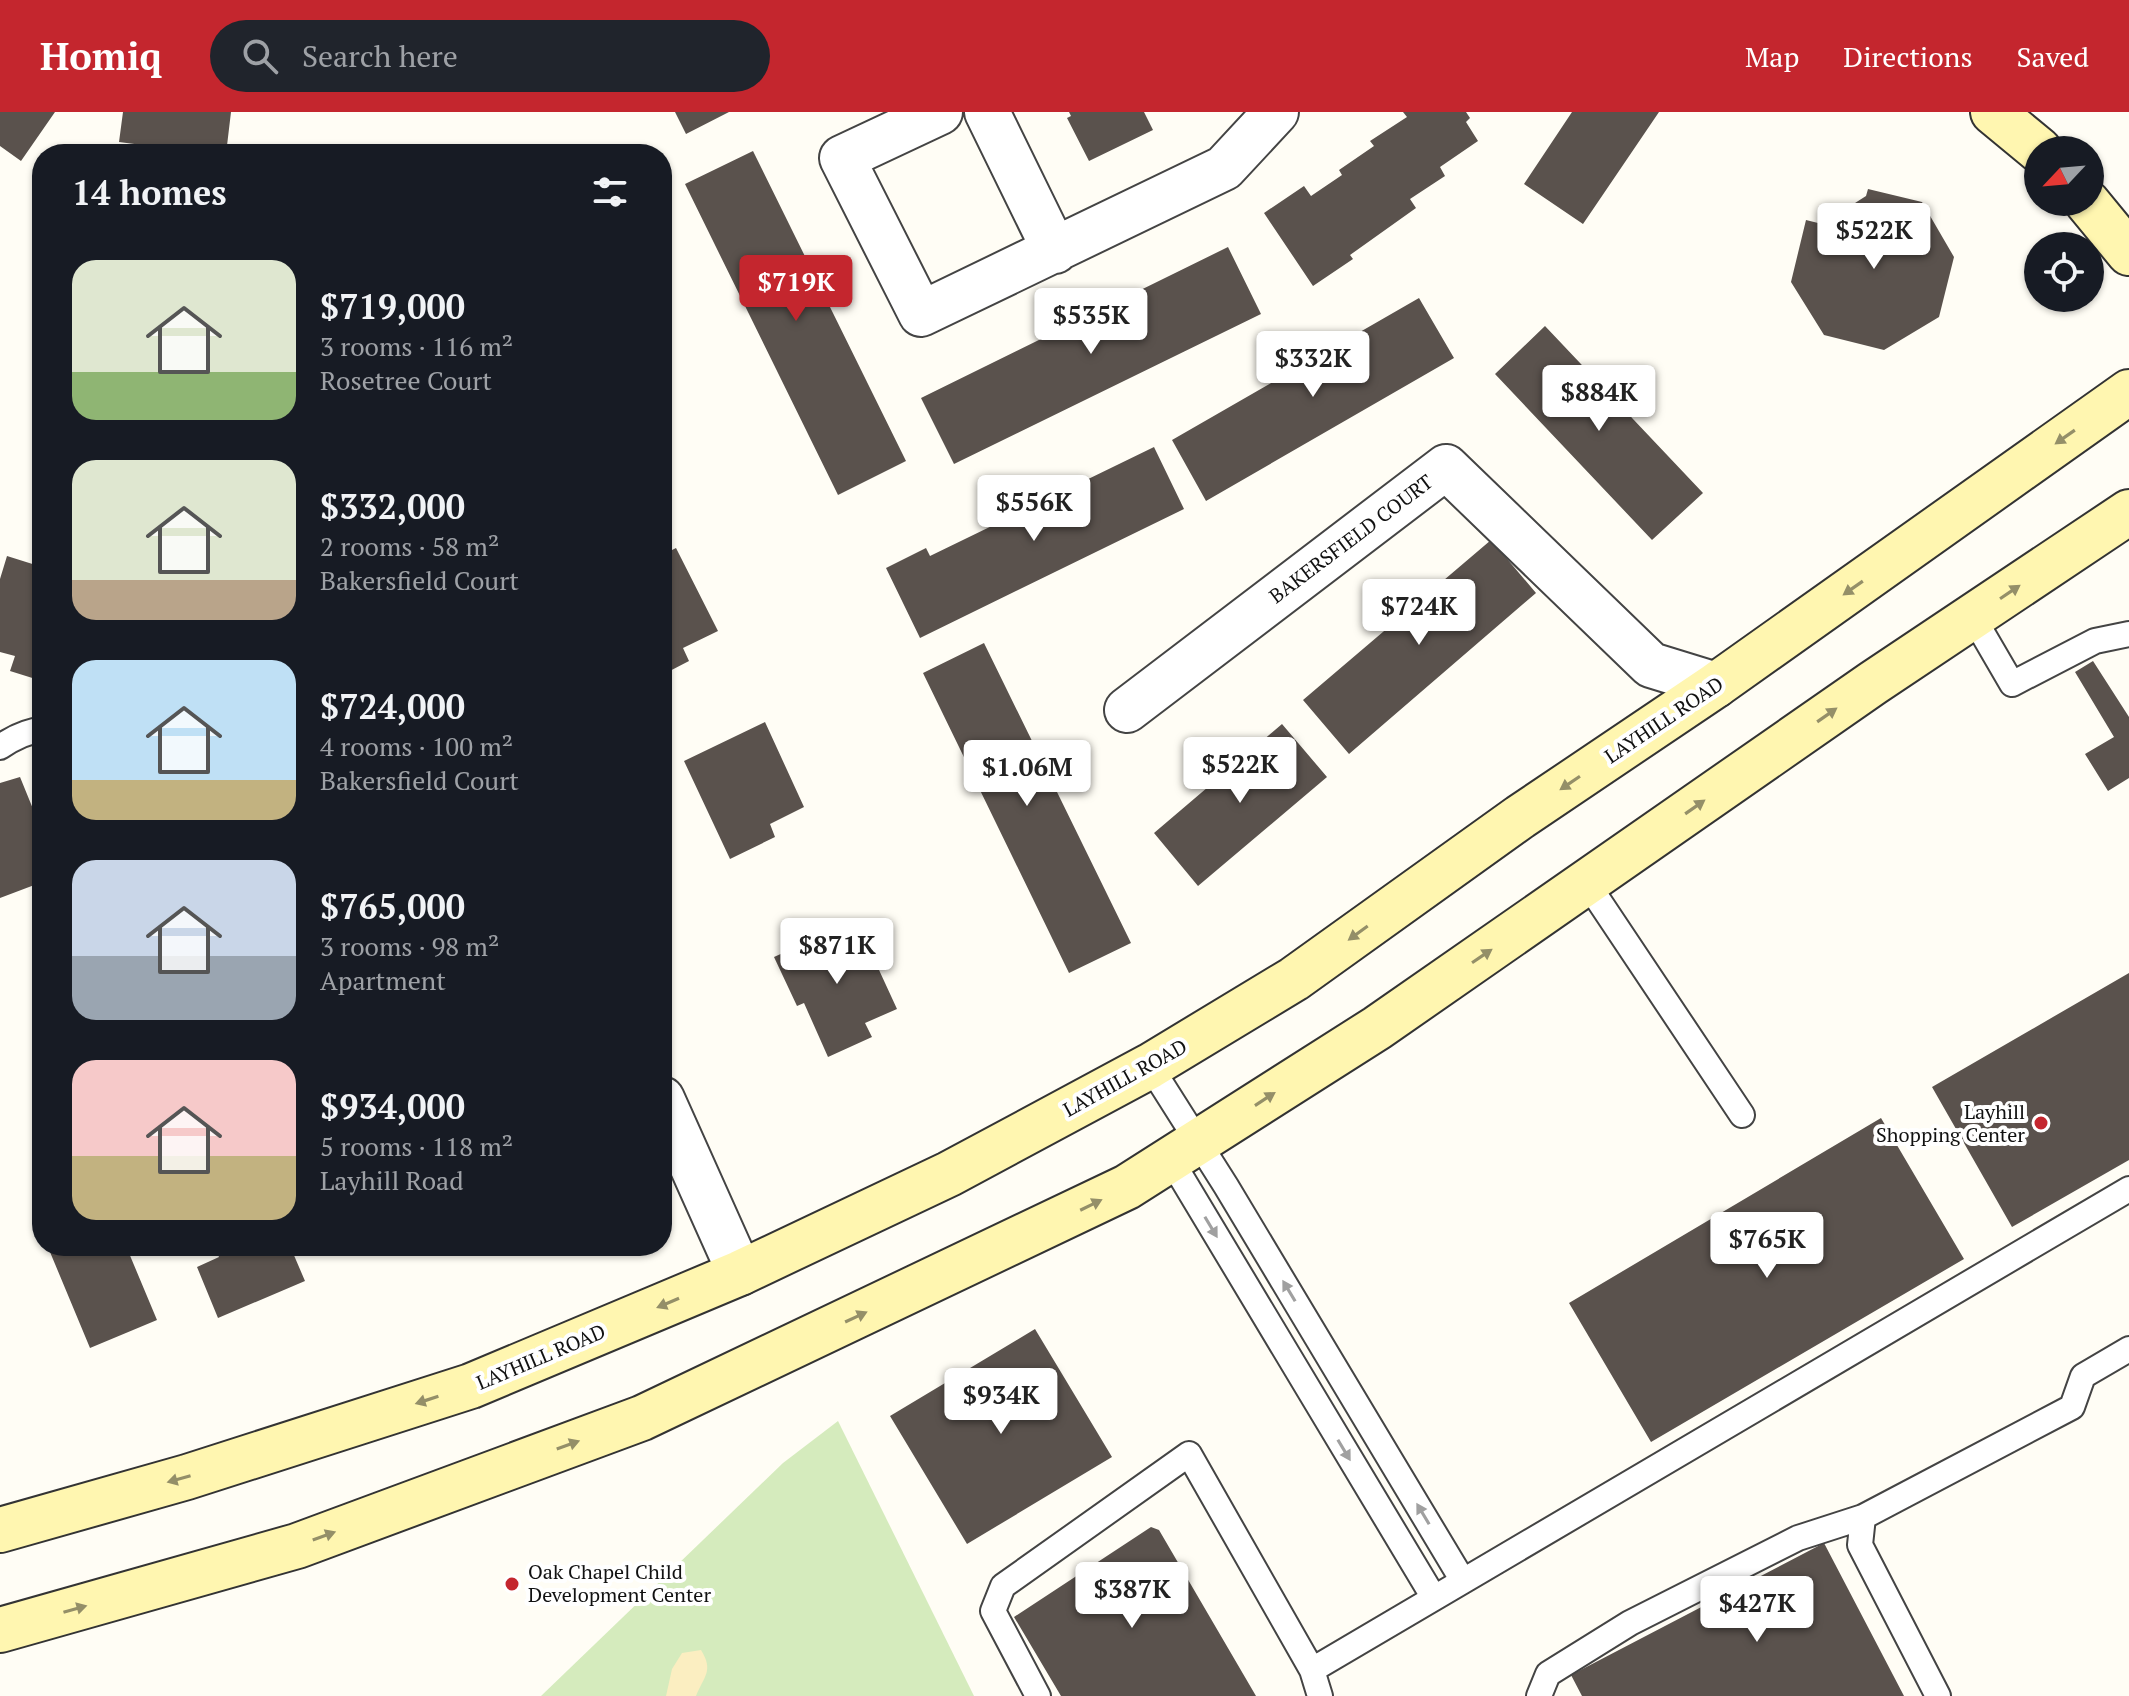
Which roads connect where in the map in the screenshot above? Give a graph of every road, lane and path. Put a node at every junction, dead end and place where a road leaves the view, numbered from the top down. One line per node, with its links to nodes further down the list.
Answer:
1 (940, 112): 5 (street)
2 (987, 112): 5 (street)
3 (1276, 112): 5 (street)
4 (2099, 216): 6 (main road)
5 (1055, 251)
6 (2129, 253)
7 (2129, 392): 11 (main road, LAYHILL ROAD, one-way to 11)
8 (2129, 512): 9 (main road, one-way to 8)
9 (1973, 617): 10 (lane); 15 (main road, one-way to 9)
10 (2129, 634)
11 (1716, 685): 12 (street, BAKERSFIELD COURT); 16 (main road, LAYHILL ROAD, one-way to 16)
12 (1127, 710)
13 (32, 732): 14 (lane)
14 (0, 747)
15 (1587, 883): 17 (lane); 19 (main road, one-way to 15)
16 (1150, 1066): 19 (lane); 21 (main road, LAYHILL ROAD)
17 (1742, 1115)
18 (672, 1121): 21 (street)
19 (1185, 1150): 25 (lane, one-way to 19); 26 (lane, one-way to 26); 27 (main road, one-way to 19)
20 (2129, 1189): 25 (lane)
21 (740, 1273): 24 (main road, LAYHILL ROAD, one-way to 24)
22 (2129, 1349): 23 (lane)
23 (1863, 1517): 31 (lane); 32 (lane)
24 (0, 1530)
25 (1463, 1581): 26 (lane)
26 (1434, 1598): 28 (lane)
27 (0, 1630)
28 (1312, 1670): 29 (lane); 30 (lane)
29 (1038, 1696)
30 (1320, 1696)
31 (1539, 1696)
32 (1938, 1696)

